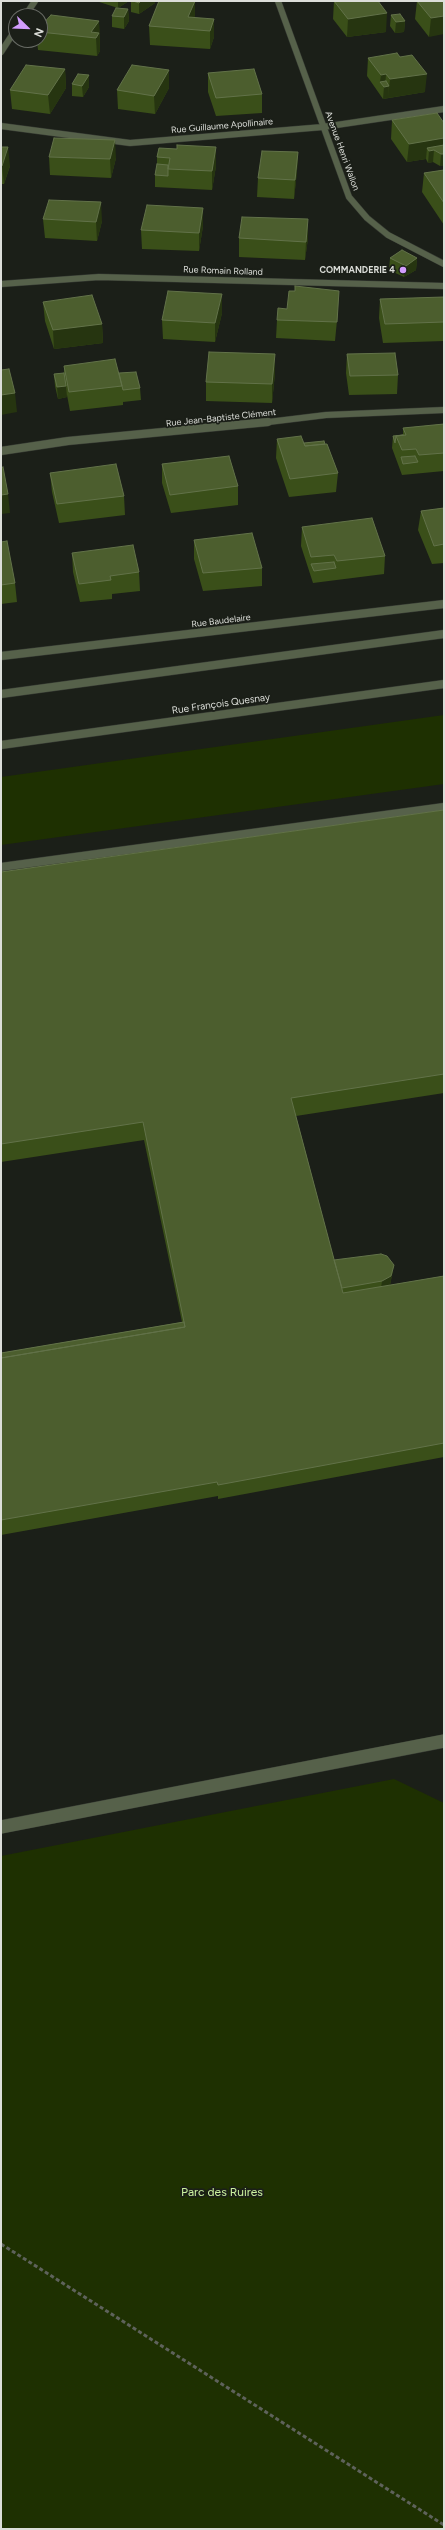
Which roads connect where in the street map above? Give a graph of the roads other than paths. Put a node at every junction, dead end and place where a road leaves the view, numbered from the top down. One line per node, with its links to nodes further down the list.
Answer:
1 (277, 1): 2 (street); 7 (street, Avenue Henri Wallon)
2 (282, 1)
3 (8, 41): 4 (street)
4 (1, 52)
5 (444, 109): 7 (street, Rue Guillaume Apollinaire)
6 (1, 126): 7 (street, Rue Guillaume Apollinaire)
7 (322, 127): 8 (street, Avenue Henri Wallon)
8 (444, 264)
9 (1, 284): 10 (street, Rue Romain Rolland)
10 (444, 286)
11 (444, 410): 12 (street, Rue Jean-Baptiste Clément)
12 (1, 451)
13 (444, 604): 15 (street, Rue Baudelaire)
14 (444, 634): 17 (street)
15 (1, 656)
16 (444, 684): 18 (street, Rue François Quesnay)
17 (1, 694)
18 (1, 745)
19 (444, 807): 20 (street)
20 (1, 867)
21 (444, 1740): 22 (street)
22 (1, 1827)

